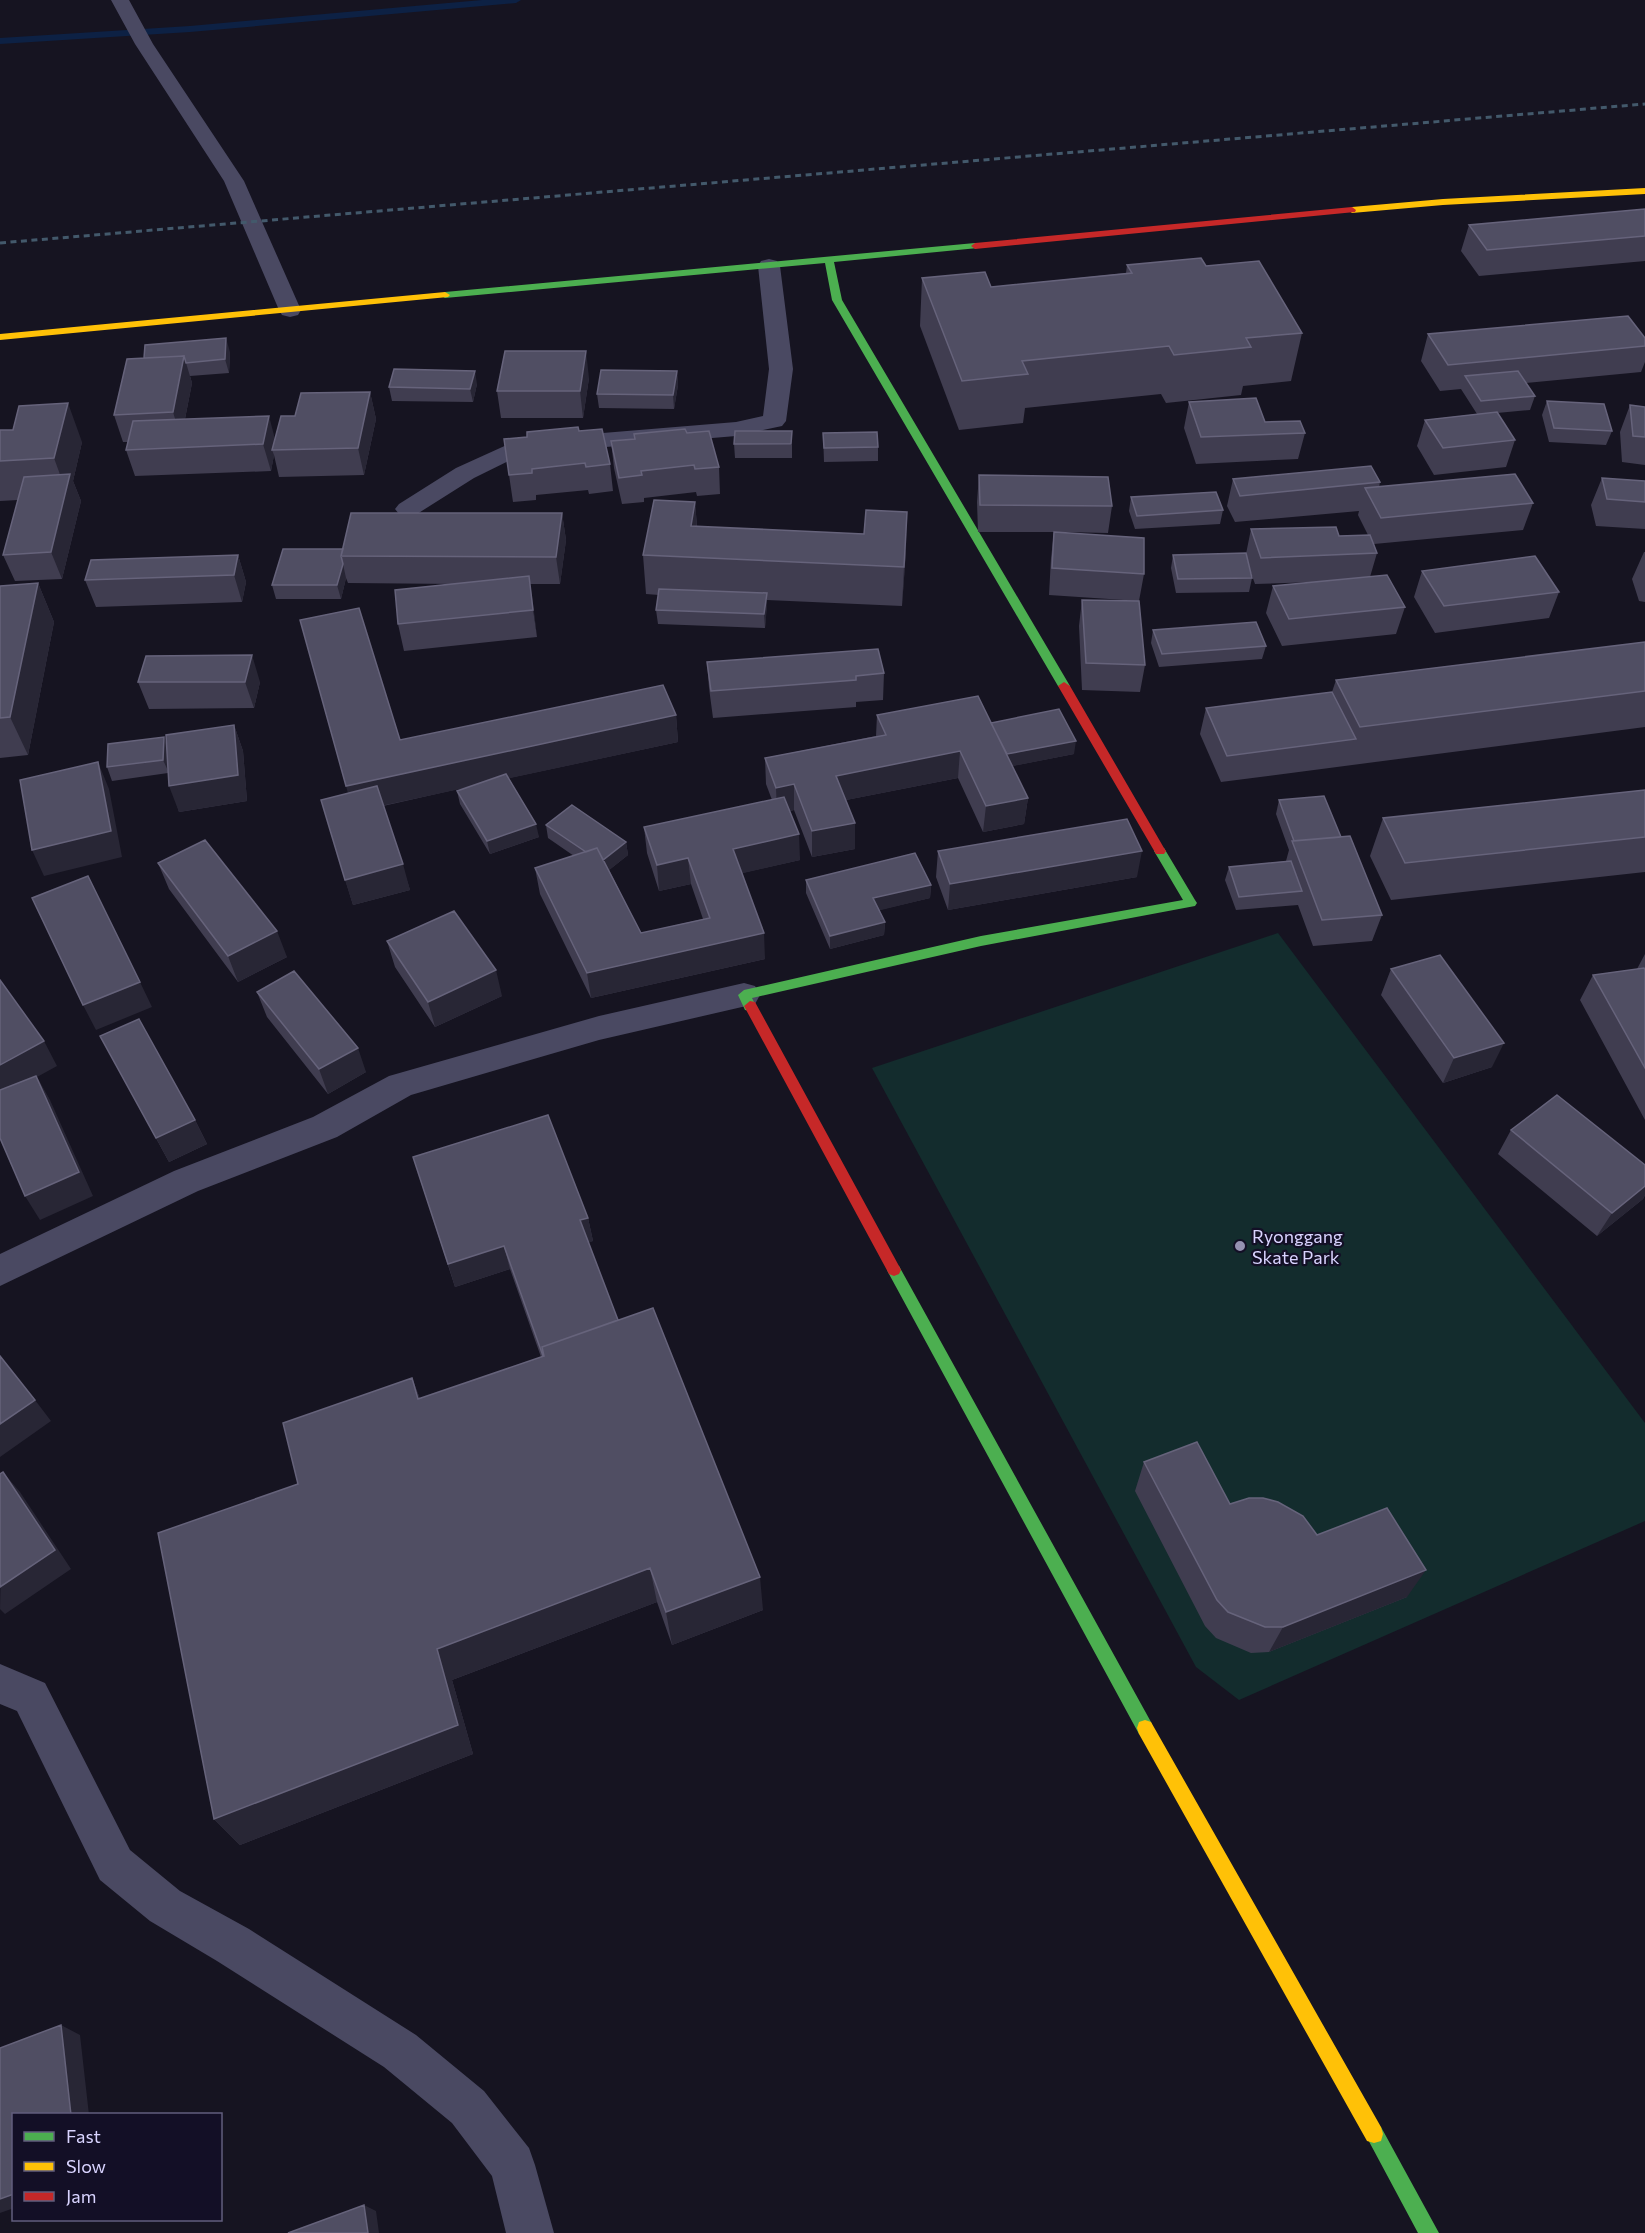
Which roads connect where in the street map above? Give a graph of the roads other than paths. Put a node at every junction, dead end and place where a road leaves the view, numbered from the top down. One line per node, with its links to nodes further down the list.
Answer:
1 (120, 0): 5 (street)
2 (1645, 191): 3 (street)
3 (829, 260): 4 (street); 8 (street)
4 (770, 266): 5 (street); 7 (street)
5 (290, 310): 6 (street)
6 (0, 337)
7 (408, 509)
8 (744, 995): 9 (street); 12 (street)
9 (0, 1271)
10 (0, 1684): 11 (street)
11 (530, 2233)
12 (1429, 2233)

